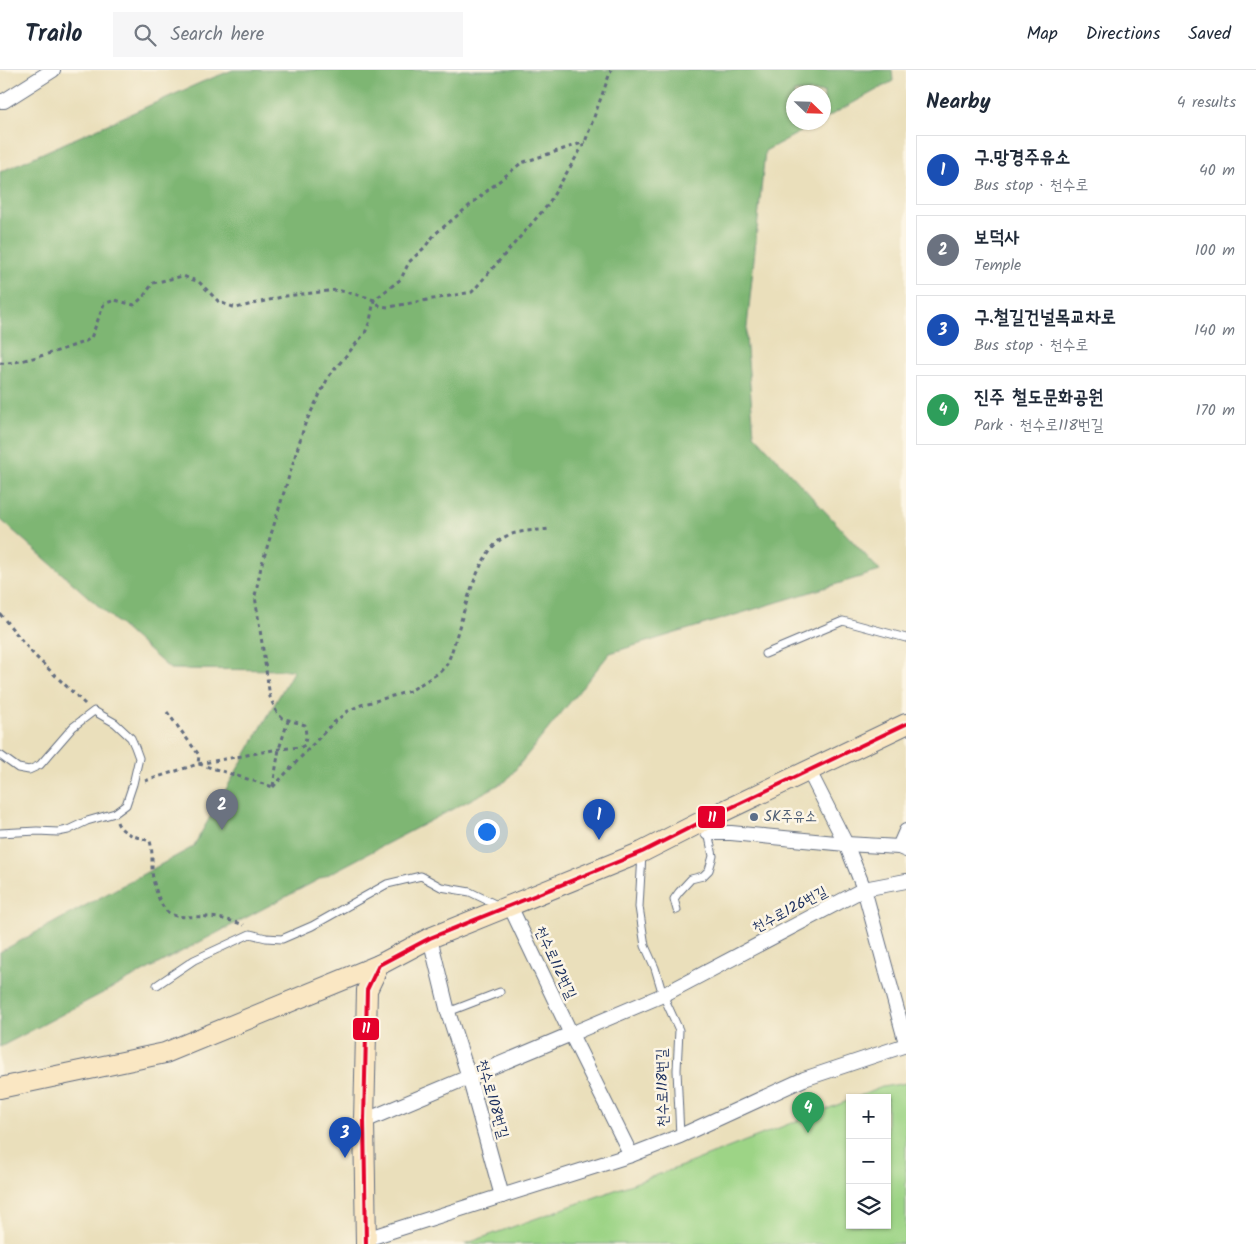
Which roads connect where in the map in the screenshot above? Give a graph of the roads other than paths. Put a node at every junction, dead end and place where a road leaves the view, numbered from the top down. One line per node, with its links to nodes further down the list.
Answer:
1 (53, 70): 2 (street)
2 (0, 101)
3 (906, 638): 4 (lane)
4 (765, 654)
5 (906, 724): 7 (street)
6 (0, 755): 10 (lane)
7 (809, 771): 8 (street); 11 (street)
8 (706, 826): 11 (street); 13 (street); 17 (lane)
9 (906, 831): 12 (street)
10 (0, 832)
11 (846, 844): 12 (street); 15 (street)
12 (903, 848)
13 (642, 852): 16 (street); 22 (lane, 천수로118번길)
14 (906, 881): 15 (street, 천수로126번길)
15 (864, 889): 22 (street, 천수로126번길); 25 (street)
16 (507, 907): 18 (street); 20 (lane); 24 (street, 천수로112번길)
17 (677, 910)
18 (430, 938): 19 (street); 23 (street, 천수로108번길)
19 (379, 965): 27 (street); 28 (street)
20 (157, 985)
21 (500, 992): 23 (lane)
22 (662, 995): 24 (street); 29 (lane, 천수로118번길)
23 (448, 1012): 26 (street, 천수로108번길)
24 (571, 1034): 26 (street); 30 (street, 천수로112번길)
25 (906, 1044): 29 (street, 천수로118번길)
26 (469, 1077): 28 (street); 31 (street, 천수로108번길)
27 (0, 1088)
28 (364, 1121): 32 (street)
29 (680, 1136): 30 (street)
30 (631, 1155): 31 (street)
31 (502, 1196): 32 (street)
32 (366, 1242)

